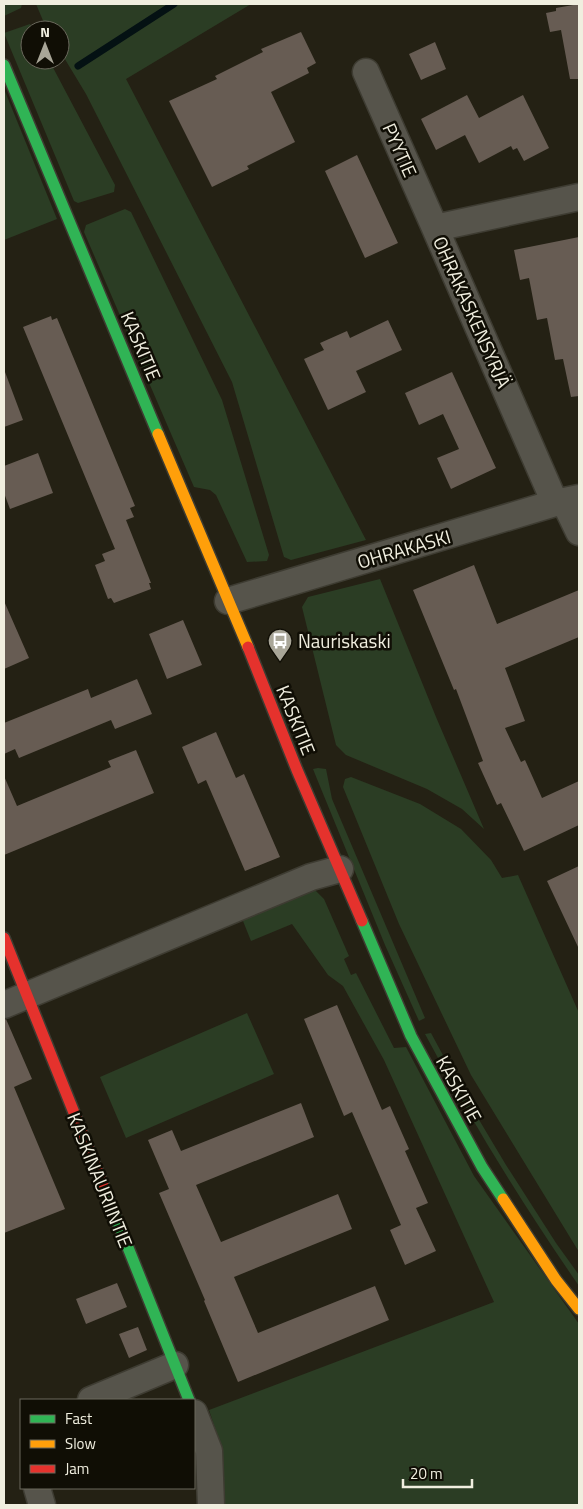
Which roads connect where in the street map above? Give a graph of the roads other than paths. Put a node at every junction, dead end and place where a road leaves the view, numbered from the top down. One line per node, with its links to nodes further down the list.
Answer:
1 (4, 65): 7 (street, KASKITIE)
2 (366, 72): 4 (street, PYYTIE)
3 (579, 197): 4 (street, OHRAKASKENSYRJÄ)
4 (435, 228): 5 (street, OHRAKASKENSYRJÄ)
5 (566, 500): 6 (street, OHRAKASKENSYRJÄ); 7 (street, OHRAKASKI)
6 (579, 532)
7 (228, 601): 8 (street, KASKITIE)
8 (340, 869): 10 (street); 11 (street, KASKITIE)
9 (4, 938): 10 (street, KASKINAURIINTIE)
10 (15, 1000): 12 (street, KASKINAURIINTIE)
11 (579, 1309)
12 (175, 1365): 13 (street); 14 (street, KASKINAURIINTIE)
13 (93, 1399)
14 (189, 1399)
15 (195, 1416): 18 (street)
16 (38, 1489): 17 (street)
17 (42, 1505)
18 (211, 1505)

